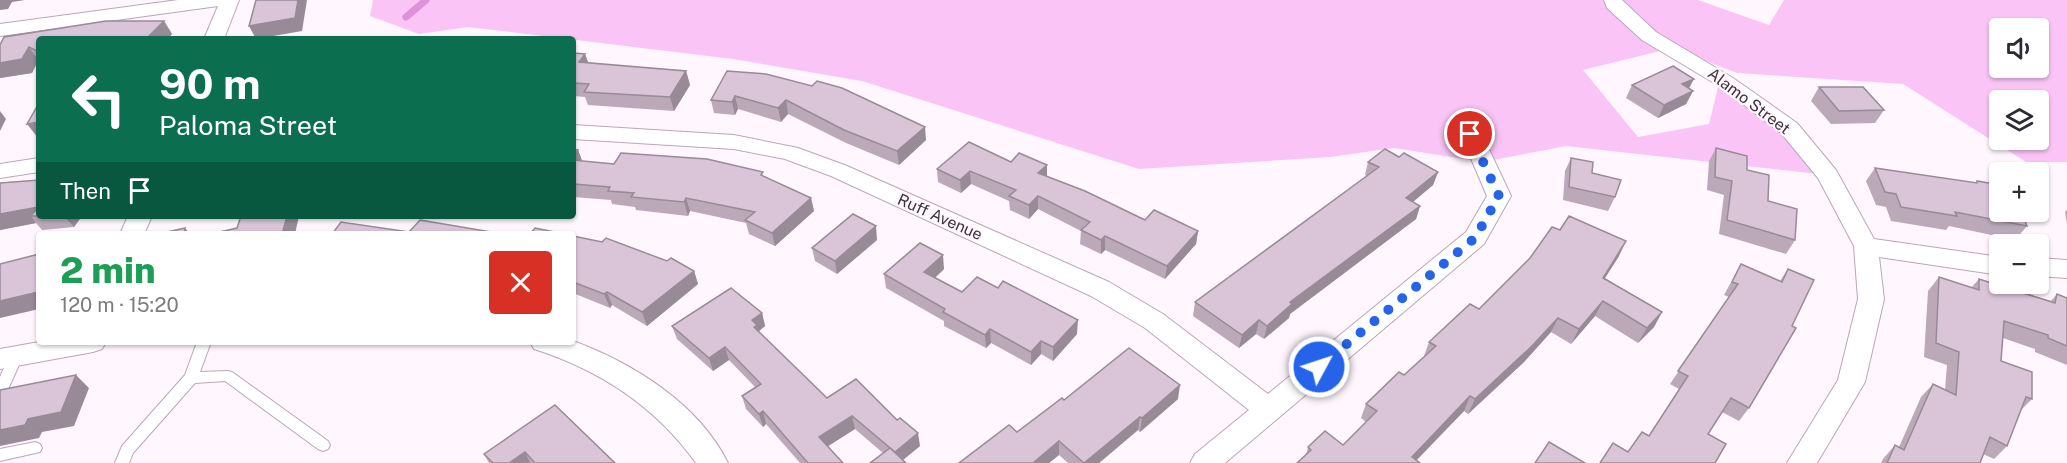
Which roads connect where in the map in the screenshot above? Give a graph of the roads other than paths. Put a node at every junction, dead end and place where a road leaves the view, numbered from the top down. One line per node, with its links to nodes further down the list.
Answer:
1 (220, 0): 4 (street)
2 (230, 0): 5 (street)
3 (1613, 0): 10 (street, Alamo Street)
4 (0, 30)
5 (215, 36)
6 (576, 132): 20 (street, Ruff Avenue)
7 (1470, 134): 20 (street)
8 (36, 165): 9 (street)
9 (0, 171)
10 (1866, 246): 11 (street); 27 (street, Alamo Street)
11 (1989, 265)
12 (2049, 268): 13 (street)
13 (2067, 269)
14 (73, 345): 17 (street)
15 (203, 345): 18 (lane)
16 (552, 345): 25 (street)
17 (8, 358): 19 (lane)
18 (191, 378): 21 (lane); 24 (lane)
19 (0, 392)
20 (1268, 410): 26 (street)
21 (323, 445)
22 (35, 448): 23 (lane)
23 (0, 455)
24 (122, 463)
25 (713, 463)
26 (1205, 463)
27 (1802, 463)

